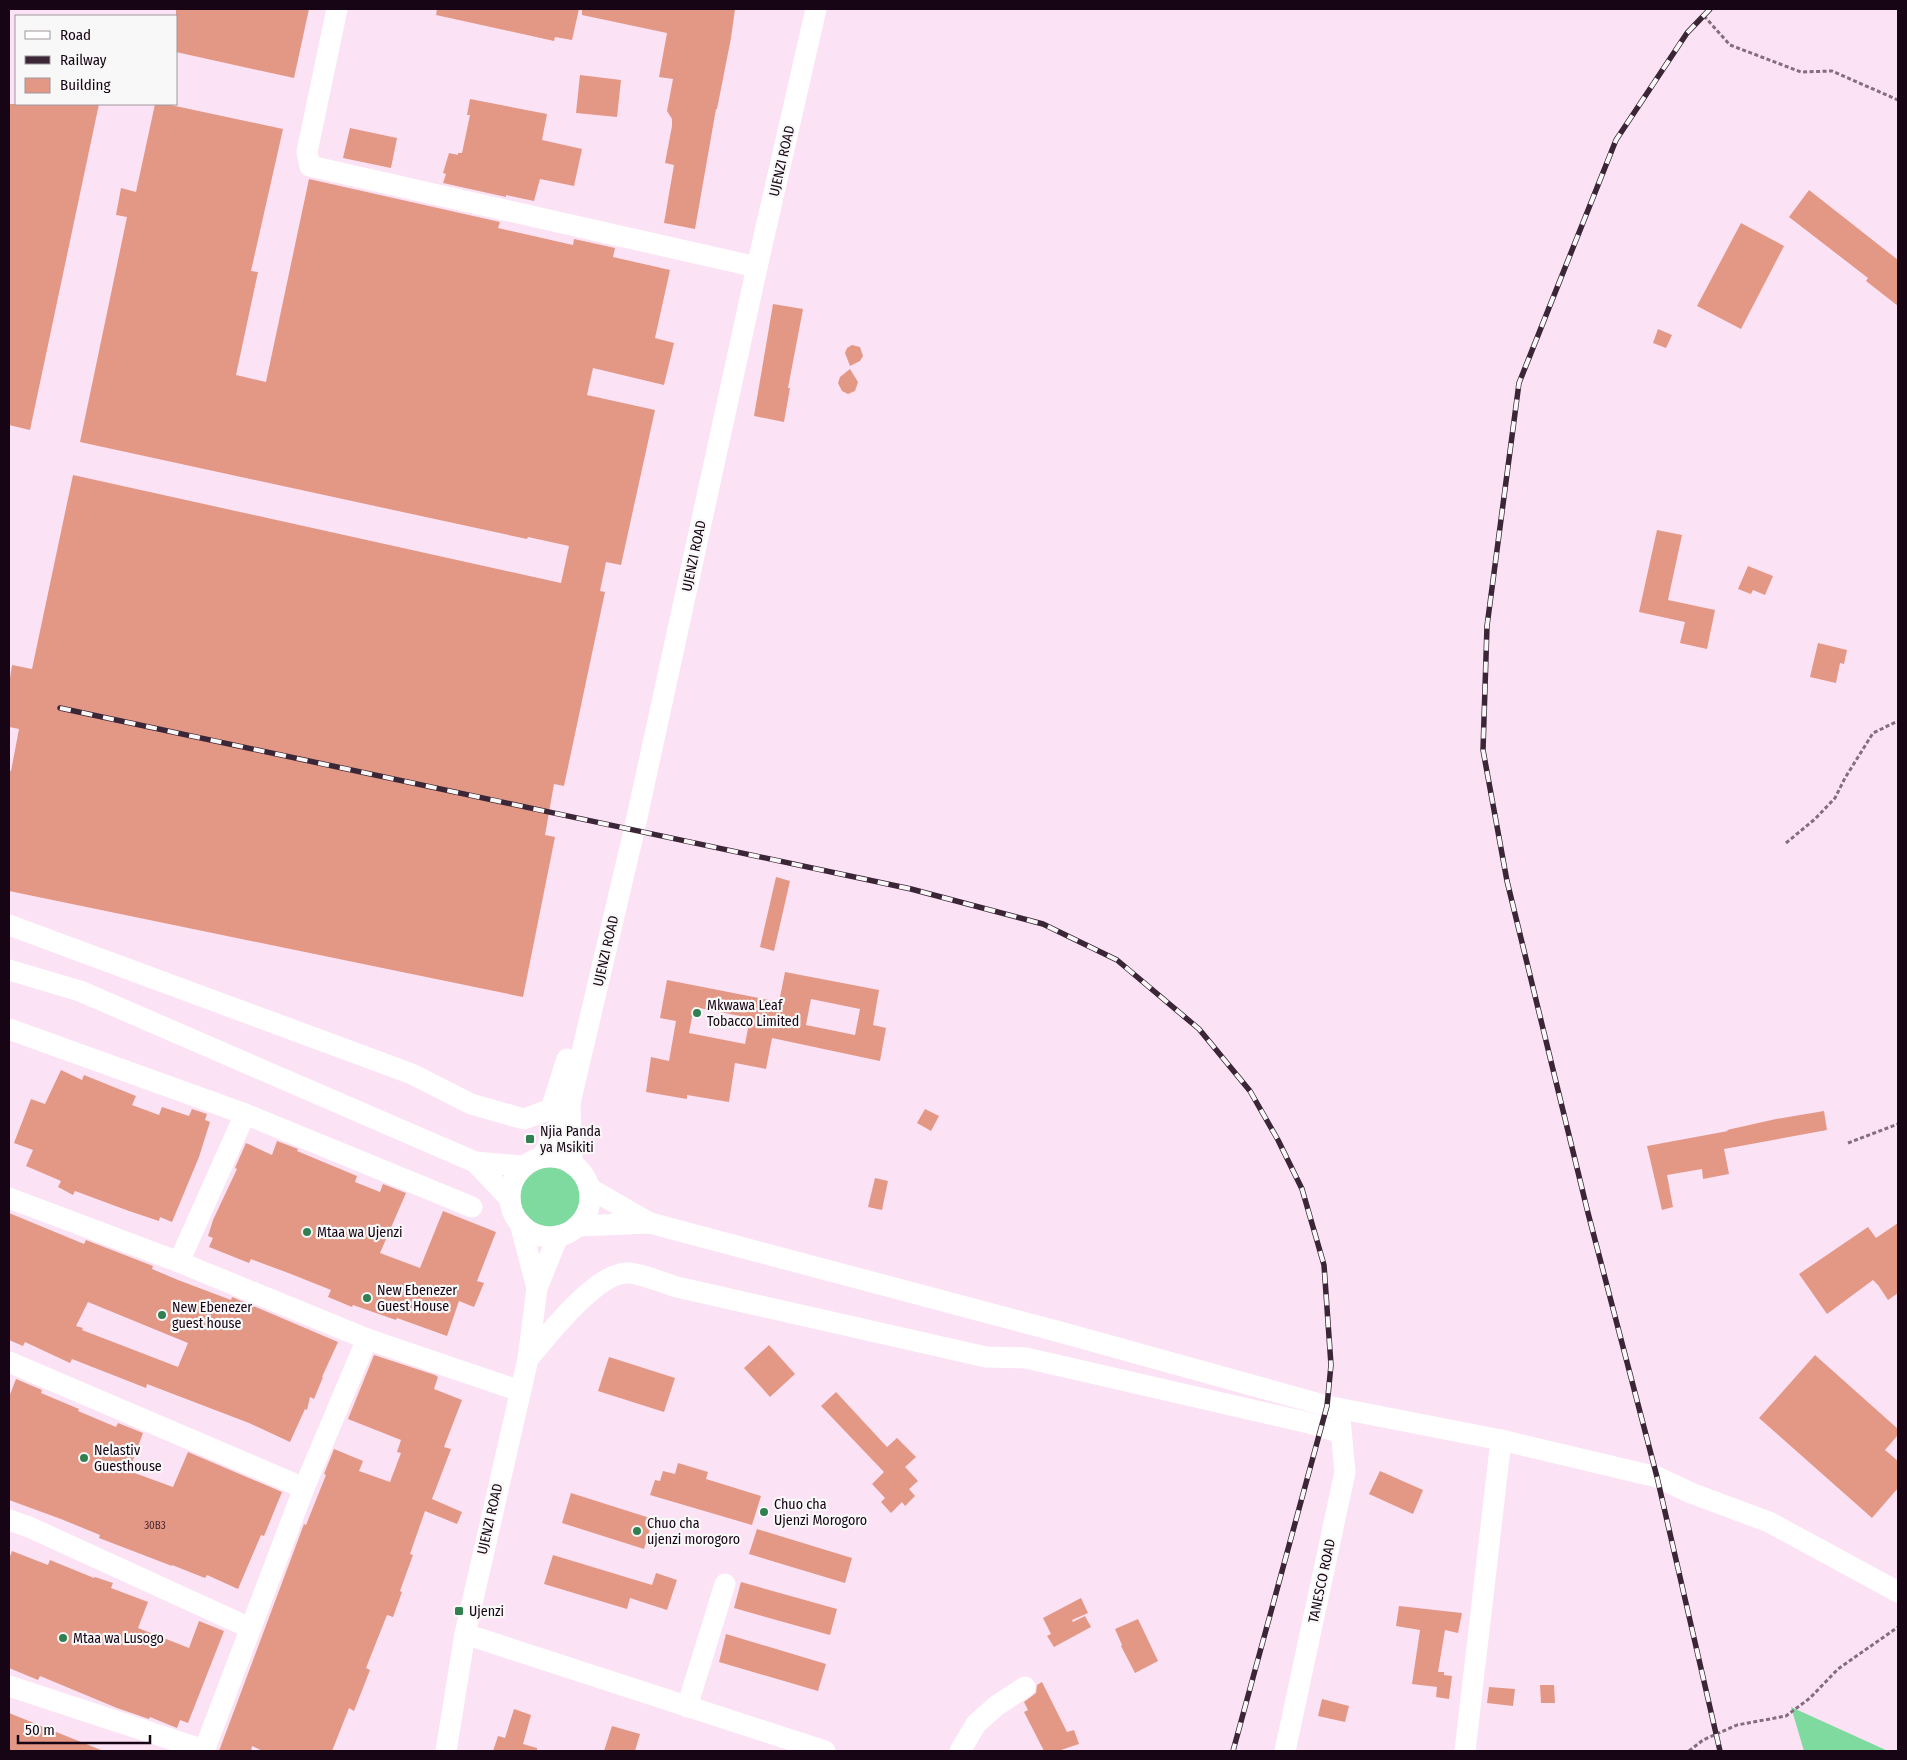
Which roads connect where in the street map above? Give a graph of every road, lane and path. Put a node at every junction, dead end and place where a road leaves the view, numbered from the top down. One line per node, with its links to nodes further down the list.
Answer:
1 (337, 9): 5 (street)
2 (816, 9): 5 (street, UJENZI ROAD)
3 (1704, 16): 4 (path)
4 (1898, 100)
5 (757, 267): 9 (street, UJENZI ROAD)
6 (1898, 721): 7 (path)
7 (1786, 843)
8 (9, 925): 9 (street)
9 (612, 926): 12 (street, UJENZI ROAD)
10 (9, 970): 16 (street)
11 (9, 1029): 13 (street)
12 (570, 1103): 17 (street); 18 (street)
13 (245, 1114): 22 (street); 27 (street)
14 (1898, 1124): 15 (path)
15 (1848, 1143)
16 (475, 1162): 17 (street); 21 (street)
17 (533, 1162): 18 (street); 21 (street)
18 (572, 1164): 19 (street)
19 (588, 1188): 24 (street); 25 (street)
20 (9, 1198): 27 (street)
21 (510, 1199): 23 (street)
22 (472, 1207)
23 (520, 1222): 26 (street); 28 (street)
24 (650, 1223): 25 (street); 33 (street)
25 (577, 1226): 26 (street)
26 (558, 1236): 28 (street)
27 (179, 1262): 29 (street)
28 (537, 1288): 30 (street, UJENZI ROAD)
29 (367, 1339): 32 (street); 36 (street)
30 (528, 1358): 32 (street, UJENZI ROAD); 34 (street)
31 (9, 1362): 36 (street)
32 (520, 1391): 42 (street, UJENZI ROAD)
33 (1340, 1409): 34 (street, TANESCO ROAD); 35 (street)
34 (1341, 1432): 50 (street, TANESCO ROAD)
35 (1501, 1440): 39 (street); 51 (street)
36 (304, 1488): 41 (street)
37 (9, 1520): 41 (street)
38 (725, 1584): 45 (street)
39 (1898, 1592)
40 (1898, 1627): 52 (path)
41 (250, 1628): 46 (street)
42 (464, 1634): 45 (street); 47 (street, UJENZI ROAD)
43 (9, 1686): 46 (street)
44 (1024, 1687): 49 (street)
45 (687, 1707): 48 (street)
46 (204, 1751)
47 (446, 1751)
48 (825, 1751)
49 (960, 1751)
50 (1285, 1751)
51 (1465, 1751)
52 (1688, 1751)

